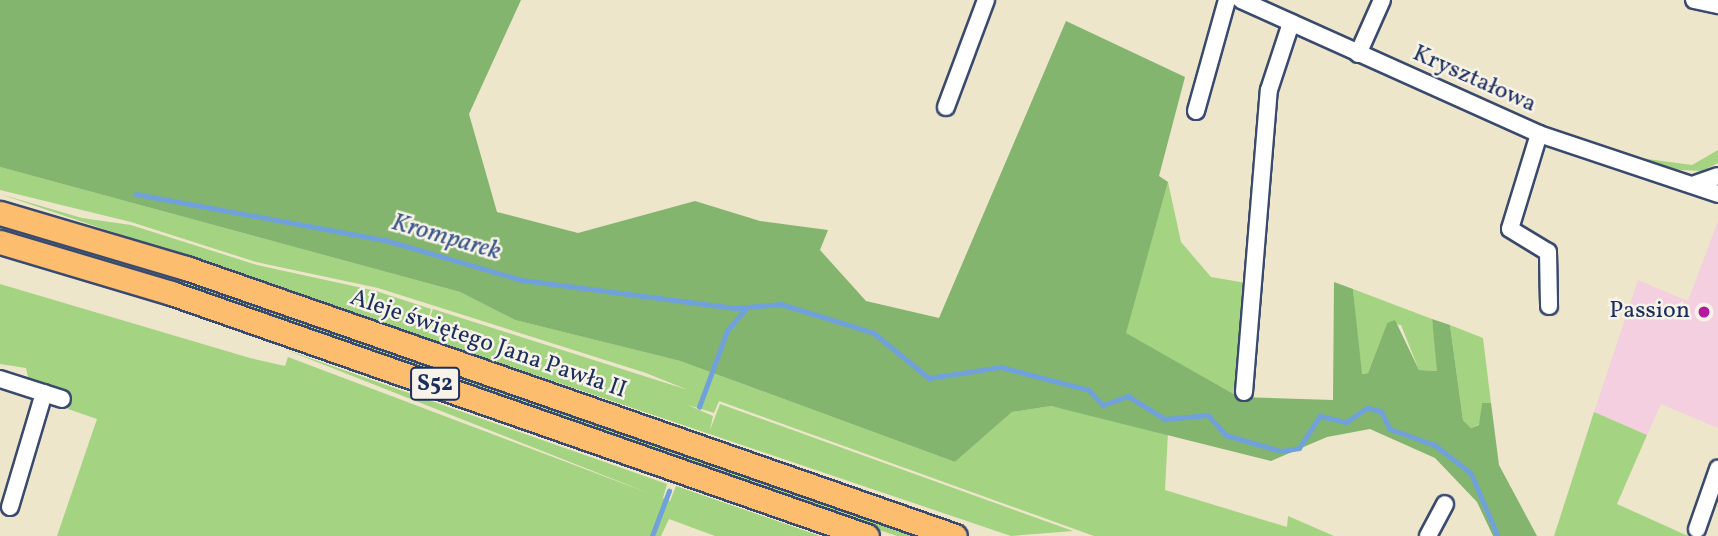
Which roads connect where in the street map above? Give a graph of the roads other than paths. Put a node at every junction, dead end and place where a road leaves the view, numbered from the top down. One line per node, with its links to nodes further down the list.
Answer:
1 (986, 0): 10 (street)
2 (1227, 0): 11 (street)
3 (1241, 0): 6 (street, Kryształowa)
4 (1382, 0): 9 (street)
5 (1694, 0): 7 (street)
6 (1260, 4): 8 (street, Kryształowa)
7 (1718, 5)
8 (1291, 23): 9 (street, Kryształowa); 20 (street)
9 (1358, 54): 12 (street, Kryształowa)
10 (946, 107)
11 (1196, 111)
12 (1539, 134): 14 (street, Kryształowa); 18 (street)
13 (1718, 176): 14 (street)
14 (1695, 184): 15 (street, Kryształowa)
15 (1718, 194)
16 (0, 213): 28 (highway, Aleje świętego Jana Pawła II / S52)
17 (0, 242): 27 (highway, S52)
18 (1549, 306)
19 (0, 379): 21 (street)
20 (1244, 392)
21 (44, 393): 22 (street); 25 (street)
22 (62, 399)
23 (1718, 469): 26 (street)
24 (1445, 504): 29 (street)
25 (10, 508)
26 (1697, 529)
27 (867, 536)
28 (955, 536)
29 (1428, 536)

